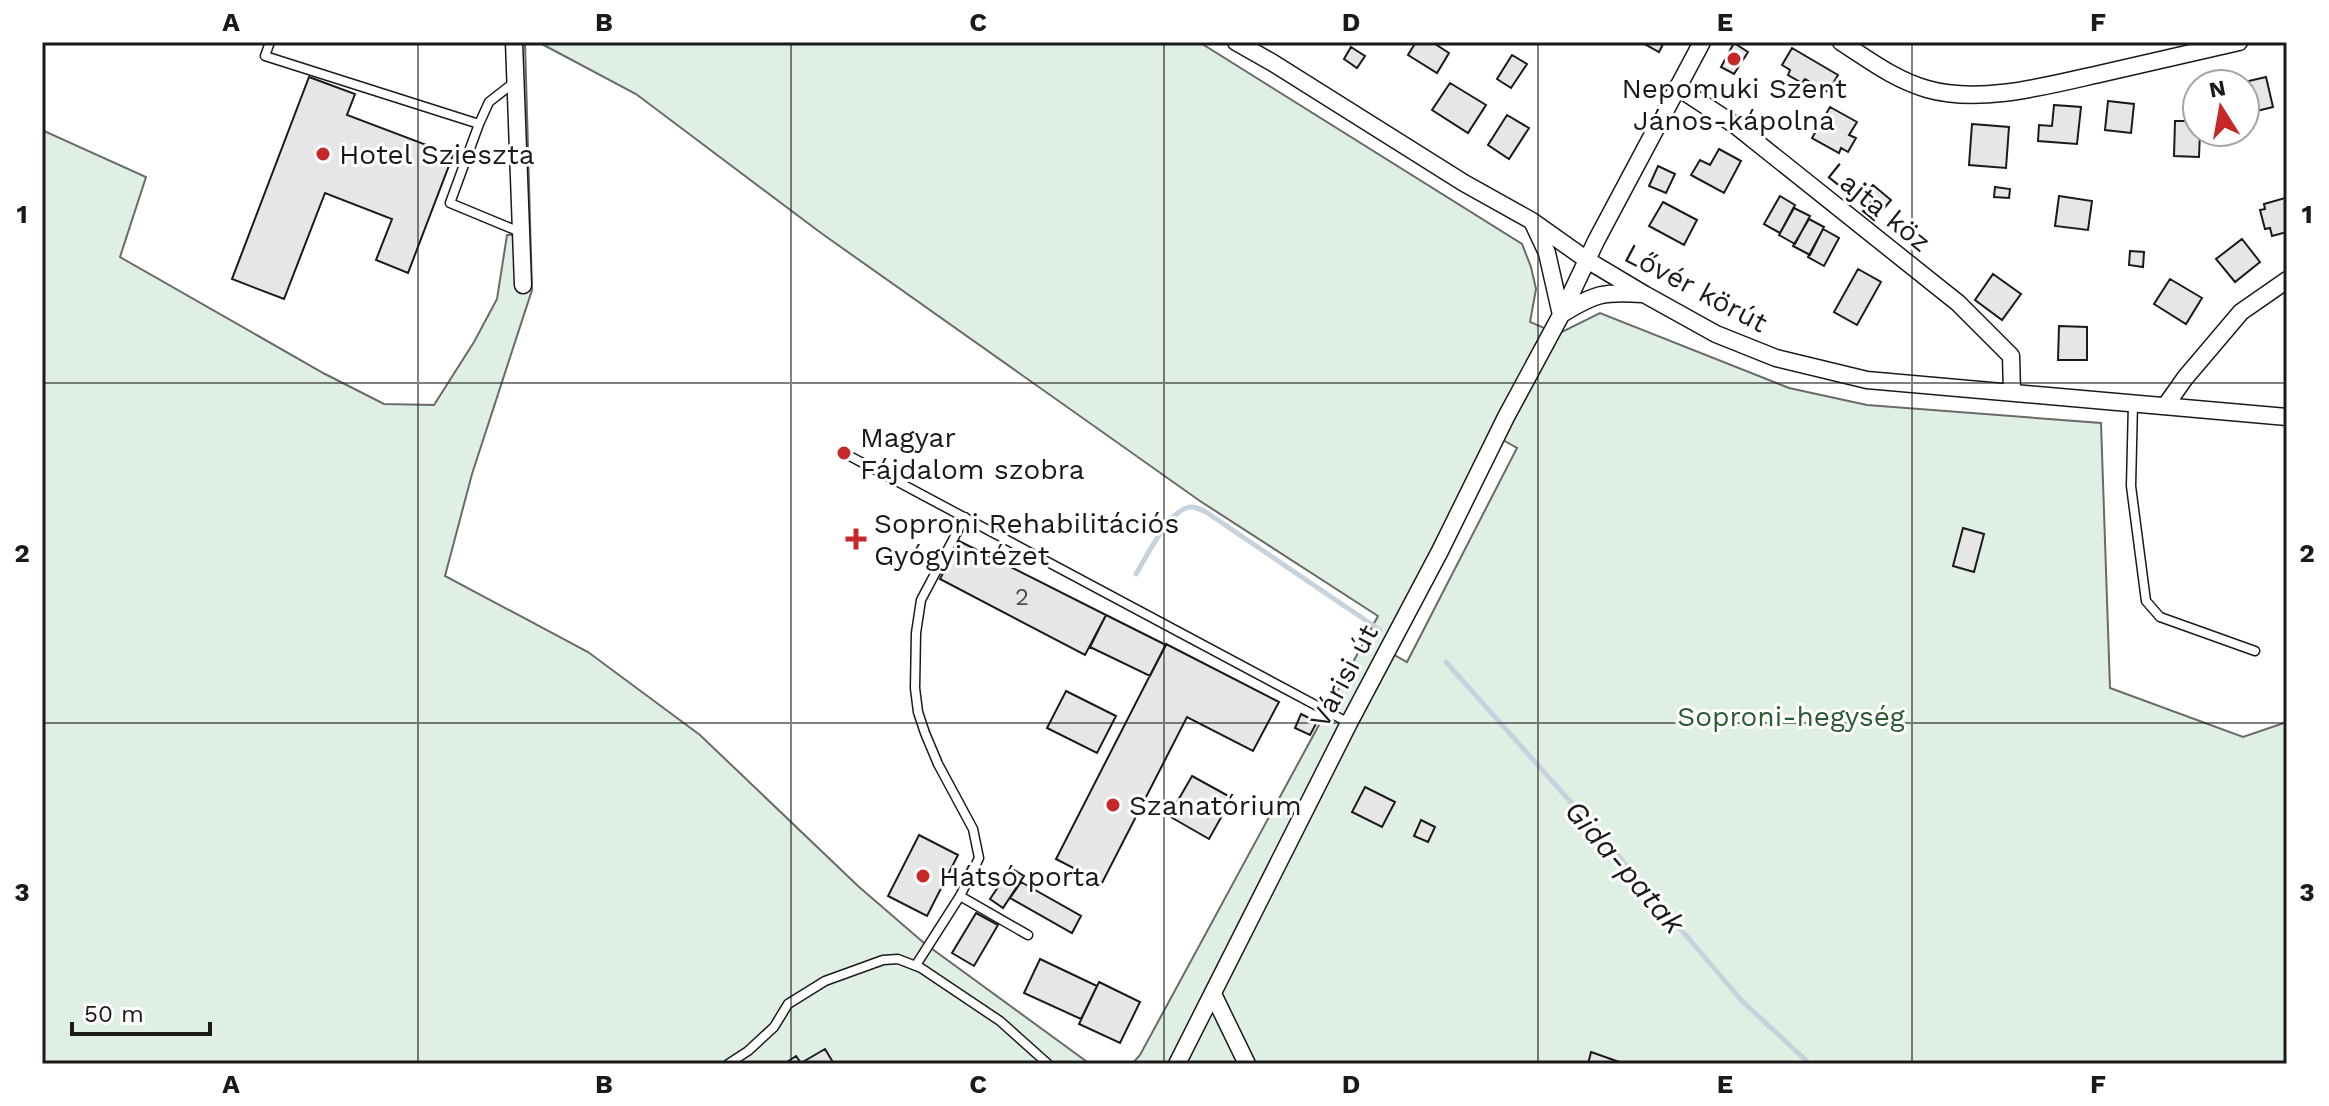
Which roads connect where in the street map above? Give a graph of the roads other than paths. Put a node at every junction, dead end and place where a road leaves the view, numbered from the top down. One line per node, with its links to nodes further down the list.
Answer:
1 (270, 42): 9 (lane)
2 (514, 42): 7 (street)
3 (1236, 42): 10 (street, Lővér körút)
4 (1702, 42): 8 (street, Várisi út)
5 (1841, 42): 6 (street)
6 (2239, 42)
7 (516, 80): 9 (lane); 11 (street)
8 (1677, 87): 12 (street, Várisi út); 17 (street, Lajta köz)
9 (479, 124): 11 (lane)
10 (1532, 221): 12 (street, Lővér körút); 16 (street)
11 (522, 233): 14 (street)
12 (1587, 260): 15 (street, Lővér körút); 16 (street, Várisi út)
13 (2287, 280): 19 (street)
14 (523, 285)
15 (1644, 294): 16 (street); 17 (street, Lővér körút)
16 (1561, 315): 24 (street, Várisi út)
17 (2012, 392): 18 (street, Lővér körút)
18 (2133, 402): 19 (street, Lővér körút); 23 (lane)
19 (2166, 405): 20 (street, Lővér körút)
20 (2287, 417)
21 (844, 453): 22 (lane)
22 (965, 517): 24 (lane); 25 (lane)
23 (2255, 651)
24 (1349, 723): 28 (street, Várisi út)
25 (960, 896): 26 (lane); 27 (lane)
26 (1028, 935)
27 (916, 965): 29 (lane); 30 (lane)
28 (1213, 994): 31 (street, Várisi út); 32 (street)
29 (728, 1064)
30 (1048, 1064)
31 (1177, 1064)
32 (1247, 1064)

